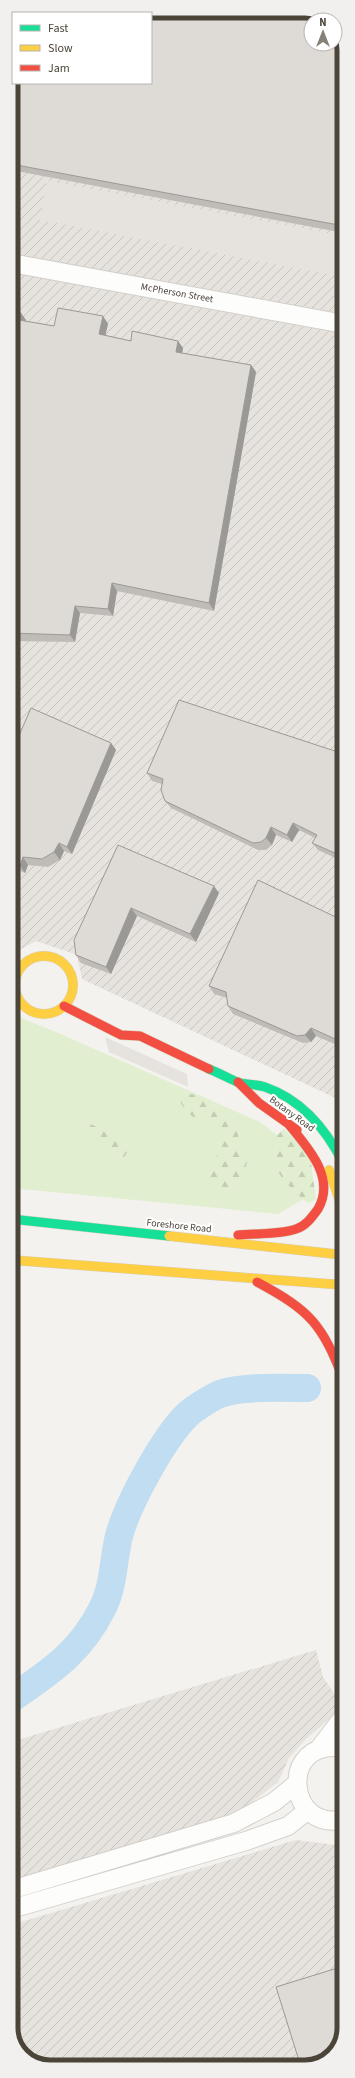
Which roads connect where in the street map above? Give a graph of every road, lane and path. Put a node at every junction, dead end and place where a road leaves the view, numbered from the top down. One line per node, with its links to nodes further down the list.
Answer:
1 (18, 264): 2 (street, McPherson Street)
2 (337, 323)
3 (18, 964): 4 (main road)
4 (23, 965): 5 (main road); 7 (main road)
5 (18, 972)
6 (18, 997): 7 (main road)
7 (64, 1006): 9 (main road, Botany Road)
8 (131, 1026): 9 (main road, Botany Road)
9 (140, 1036): 10 (main road, Botany Road)
10 (238, 1082): 11 (main road, Botany Road); 12 (main road, Botany Road)
11 (286, 1121): 15 (main road, Botany Road); 17 (main road)
12 (332, 1141): 13 (main road); 14 (main road, Botany Road)
13 (337, 1146)
14 (337, 1151)
15 (337, 1189)
16 (18, 1219): 17 (main road, Foreshore Road)
17 (192, 1239): 18 (main road, Foreshore Road)
18 (337, 1254)
19 (18, 1261): 20 (main road)
20 (251, 1278): 21 (main road); 22 (main road)
21 (337, 1284)
22 (337, 1364)
23 (337, 1725): 25 (street)
24 (337, 1747): 25 (street)
25 (318, 1750): 26 (street)
26 (296, 1784): 27 (street); 29 (street)
27 (308, 1810): 28 (street); 30 (street)
28 (337, 1819)
29 (18, 1888)
30 (18, 1907)

